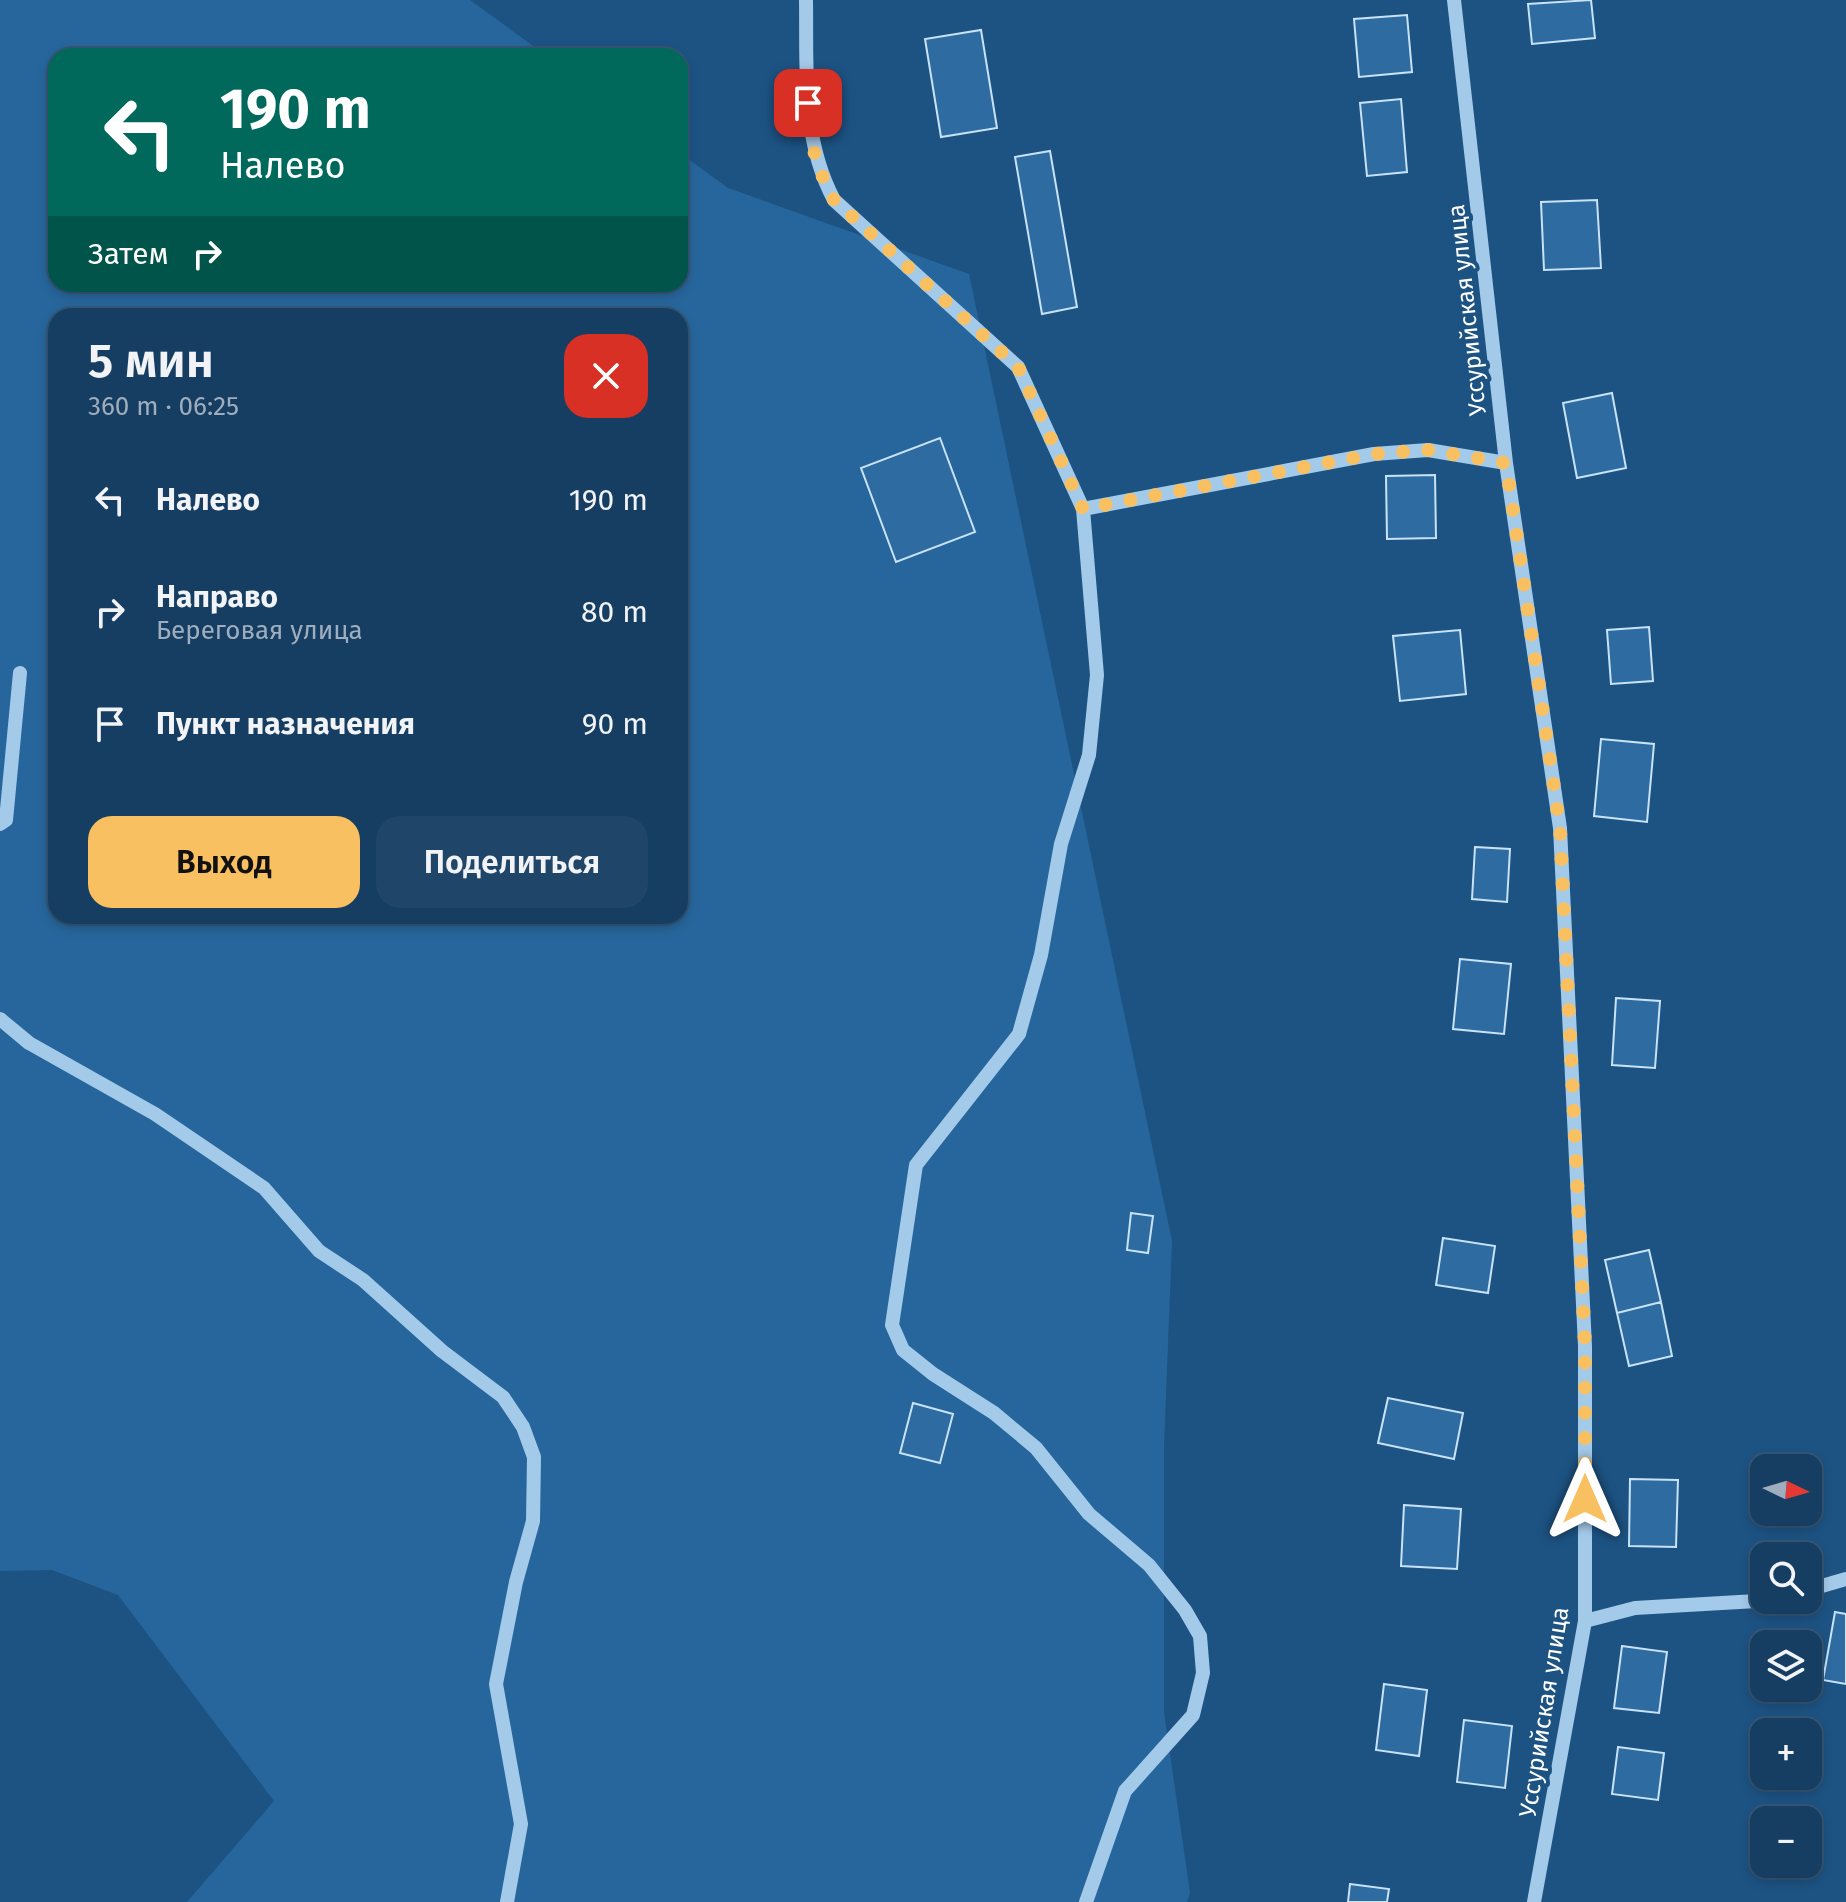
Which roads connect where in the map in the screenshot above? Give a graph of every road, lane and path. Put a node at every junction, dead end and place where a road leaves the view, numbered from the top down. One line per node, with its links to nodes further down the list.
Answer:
1 (806, 0): 4 (street)
2 (1454, 0): 3 (street, Уссурийская улица)
3 (1506, 463): 4 (street); 11 (street, Уссурийская улица)
4 (1083, 509): 13 (street)
5 (20, 673): 6 (street)
6 (0, 824)
7 (0, 1019): 12 (street)
8 (1846, 1579): 9 (street)
9 (1822, 1586)
10 (1750, 1601): 11 (street)
11 (1585, 1621): 14 (street, Уссурийская улица)
12 (507, 1902)
13 (1086, 1902)
14 (1534, 1902)

